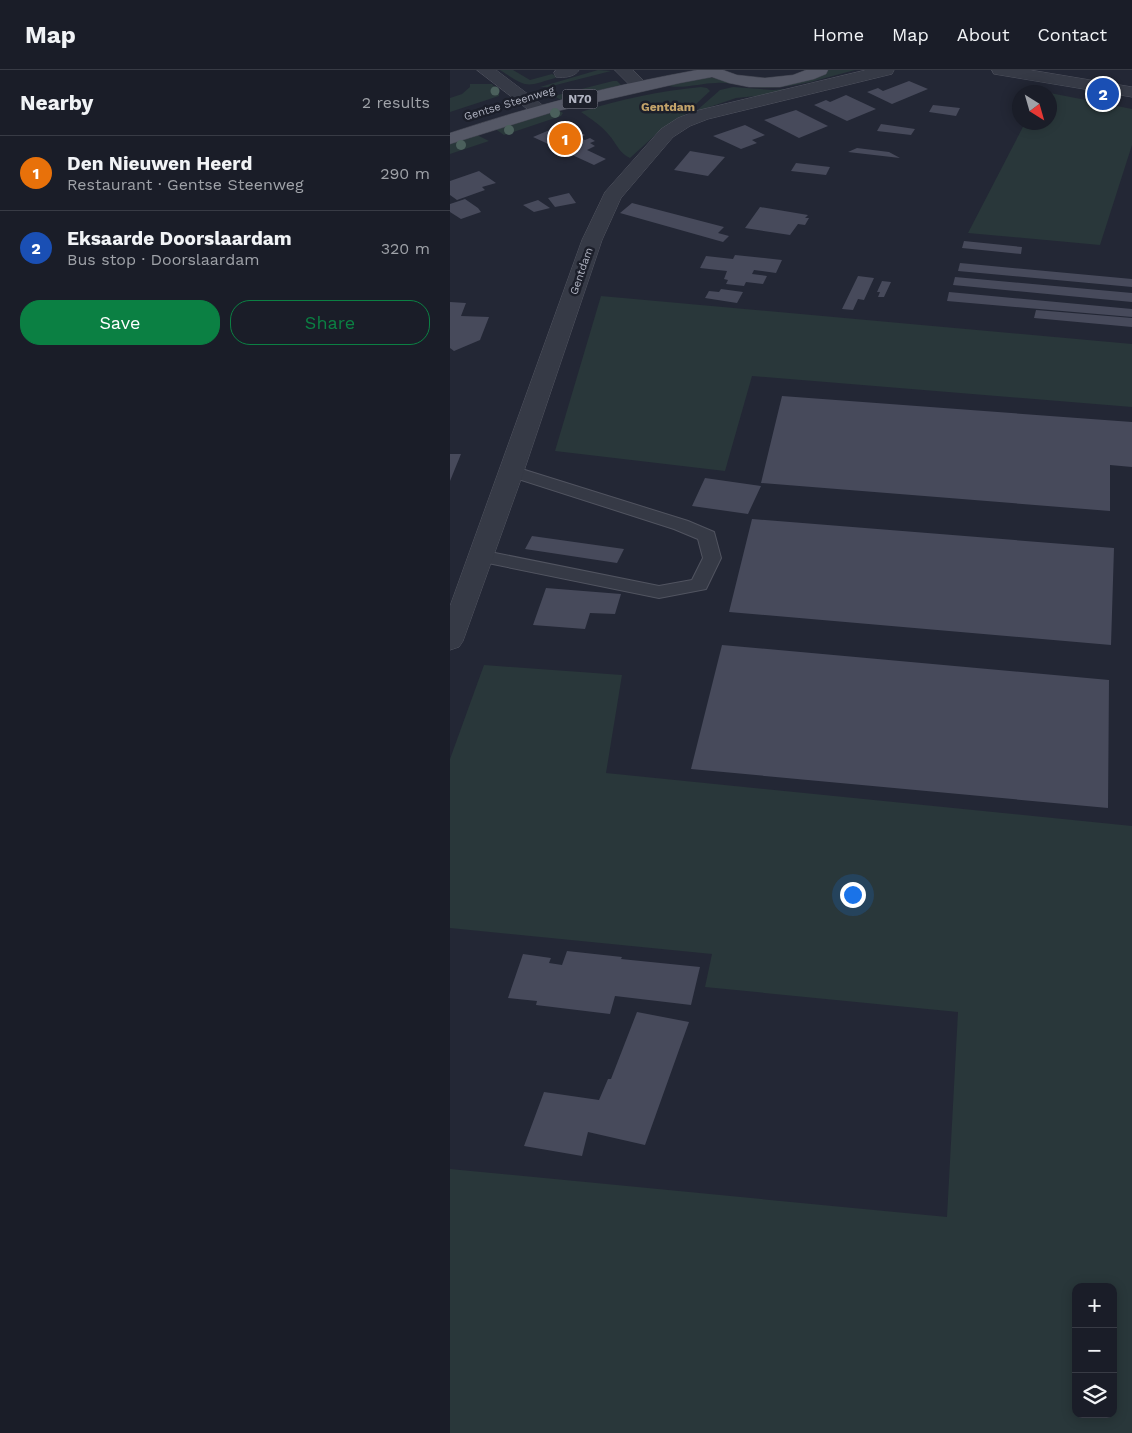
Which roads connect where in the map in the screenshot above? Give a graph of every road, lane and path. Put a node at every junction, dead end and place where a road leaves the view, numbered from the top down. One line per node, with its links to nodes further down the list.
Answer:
1 (485, 70): 12 (street)
2 (820, 70): 5 (main road, Gentse Steenweg)
3 (886, 70): 16 (street, Gentdam)
4 (1000, 70): 10 (street)
5 (712, 71): 6 (main road, Gentse Steenweg / N70)
6 (633, 74): 8 (main road, Gentse Steenweg / N70); 14 (main road, Gentse Steenweg / N70)
7 (564, 77): 9 (main road, Gentse Steenweg / N70)
8 (601, 78)
9 (584, 82)
10 (1132, 92)
11 (541, 93): 12 (main road, Gentse Steenweg)
12 (523, 97): 13 (main road, Gentse Steenweg); 14 (street)
13 (506, 102)
14 (540, 110): 15 (main road, Gentse Steenweg / N70)
15 (450, 139)
16 (512, 471): 17 (street, Gentdam); 17 (lane)
17 (480, 556): 18 (street, Gentdam)
18 (450, 641)

